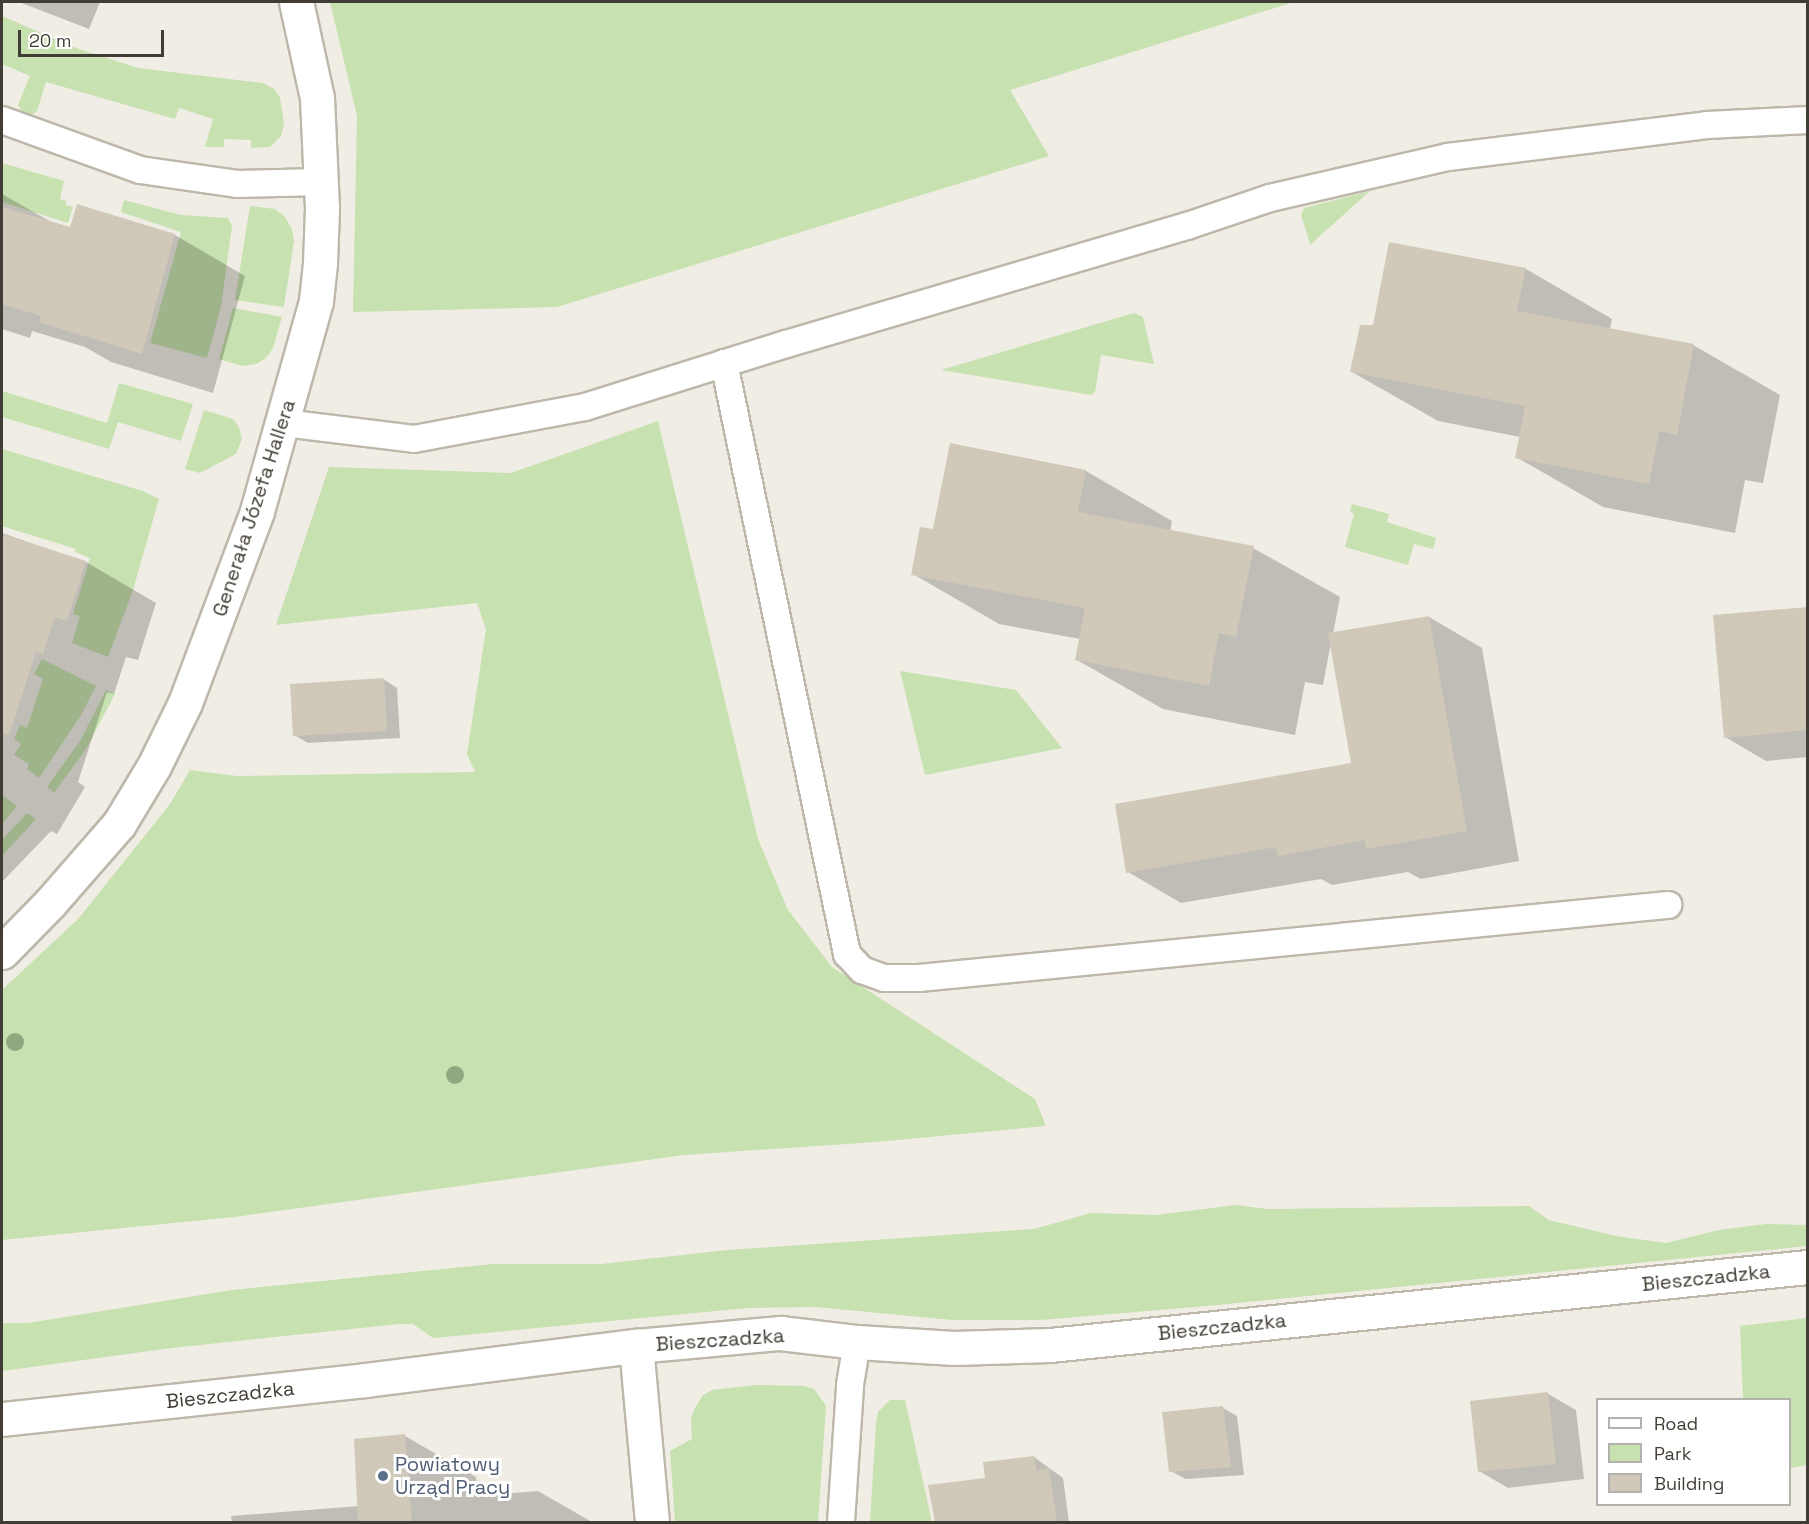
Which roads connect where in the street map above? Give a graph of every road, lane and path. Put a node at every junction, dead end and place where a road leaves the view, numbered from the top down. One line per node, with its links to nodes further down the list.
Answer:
1 (296, 2): 4 (street, Generała Józefa Hallera)
2 (2, 120): 4 (lane)
3 (1808, 120): 5 (lane)
4 (321, 182): 6 (street, Generała Józefa Hallera)
5 (724, 363): 6 (lane); 7 (lane)
6 (284, 423): 8 (street, Generała Józefa Hallera)
7 (1668, 905)
8 (2, 952)
9 (1808, 1267): 10 (street, Bieszczadzka)
10 (857, 1342): 11 (street, Bieszczadzka); 14 (lane)
11 (636, 1346): 12 (street, Bieszczadzka); 13 (street, Bieszczadzka)
12 (2, 1419)
13 (652, 1522)
14 (842, 1522)

